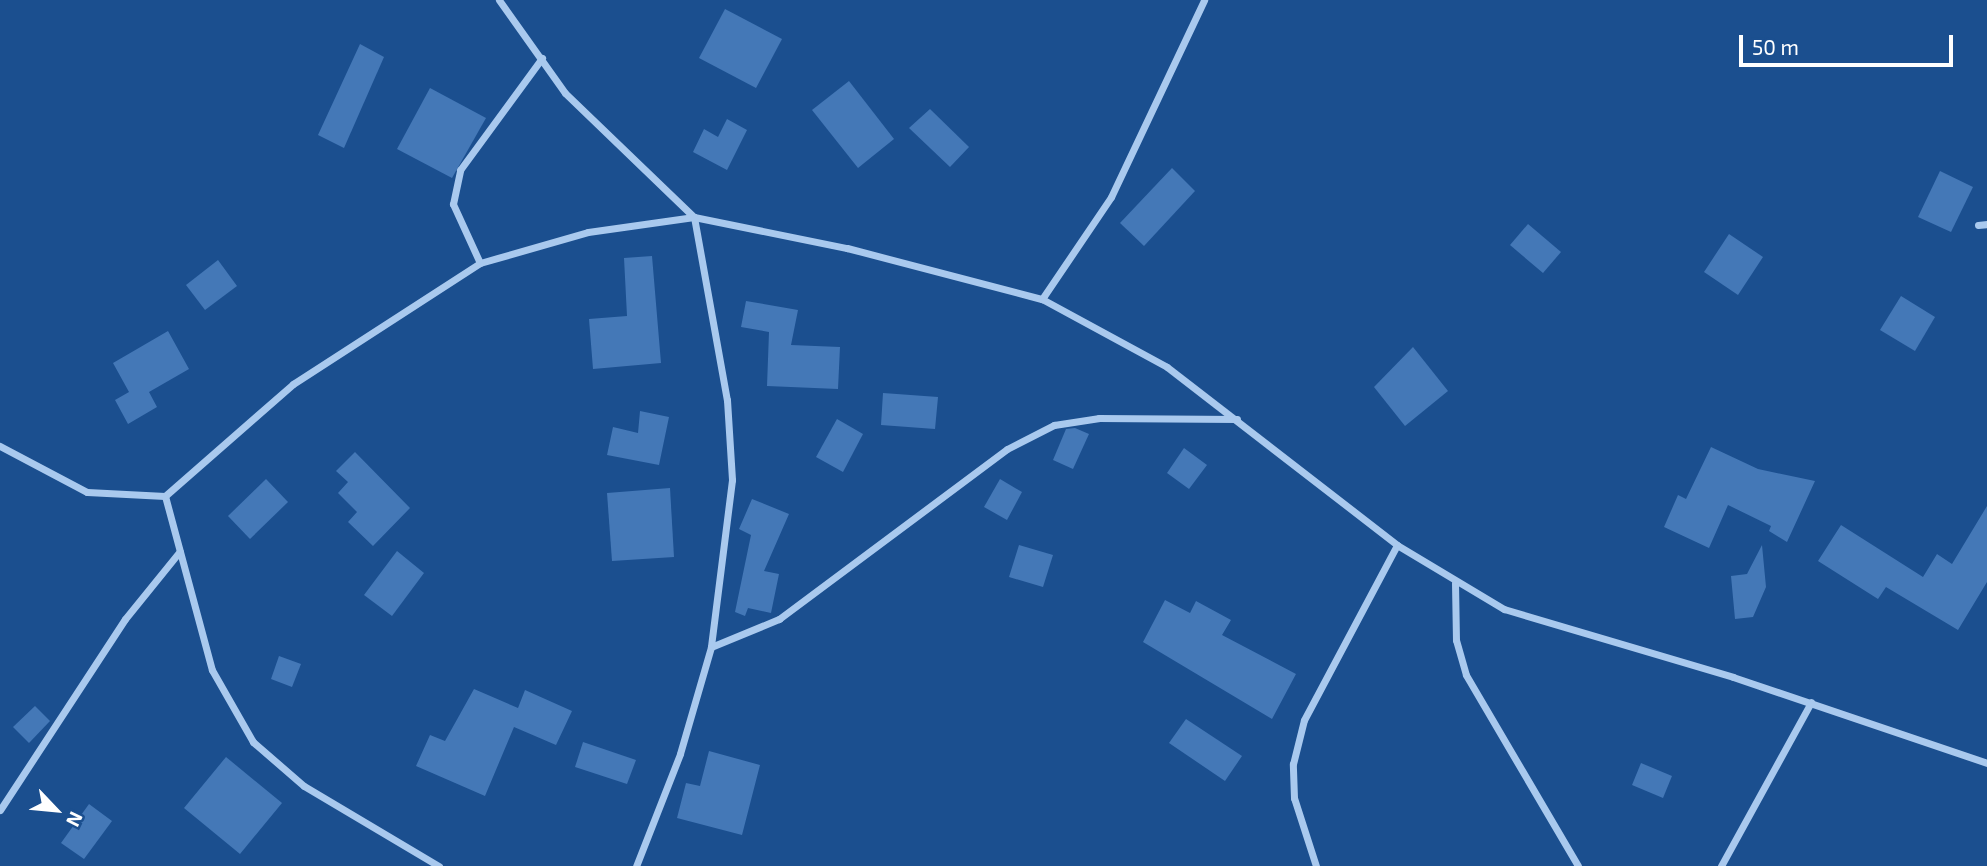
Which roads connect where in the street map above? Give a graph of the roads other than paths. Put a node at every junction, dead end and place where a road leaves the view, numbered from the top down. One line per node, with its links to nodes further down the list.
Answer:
1 (499, 0): 3 (street)
2 (1204, 0): 8 (street)
3 (542, 58): 4 (street); 7 (street)
4 (694, 217): 7 (street); 8 (street); 15 (street)
5 (1978, 225): 6 (street)
6 (1987, 225)
7 (480, 263): 11 (street)
8 (1042, 299): 9 (street)
9 (1238, 419): 12 (street); 15 (street)
10 (0, 446): 11 (street)
11 (165, 496): 13 (street)
12 (1398, 545): 14 (street); 21 (street)
13 (180, 551): 18 (street); 19 (street)
14 (1455, 583): 16 (street); 22 (street)
15 (711, 646): 20 (street)
16 (1811, 702): 17 (street); 23 (street)
17 (1987, 763)
18 (0, 810)
19 (439, 866)
20 (636, 866)
21 (1316, 866)
22 (1578, 866)
23 (1721, 866)

